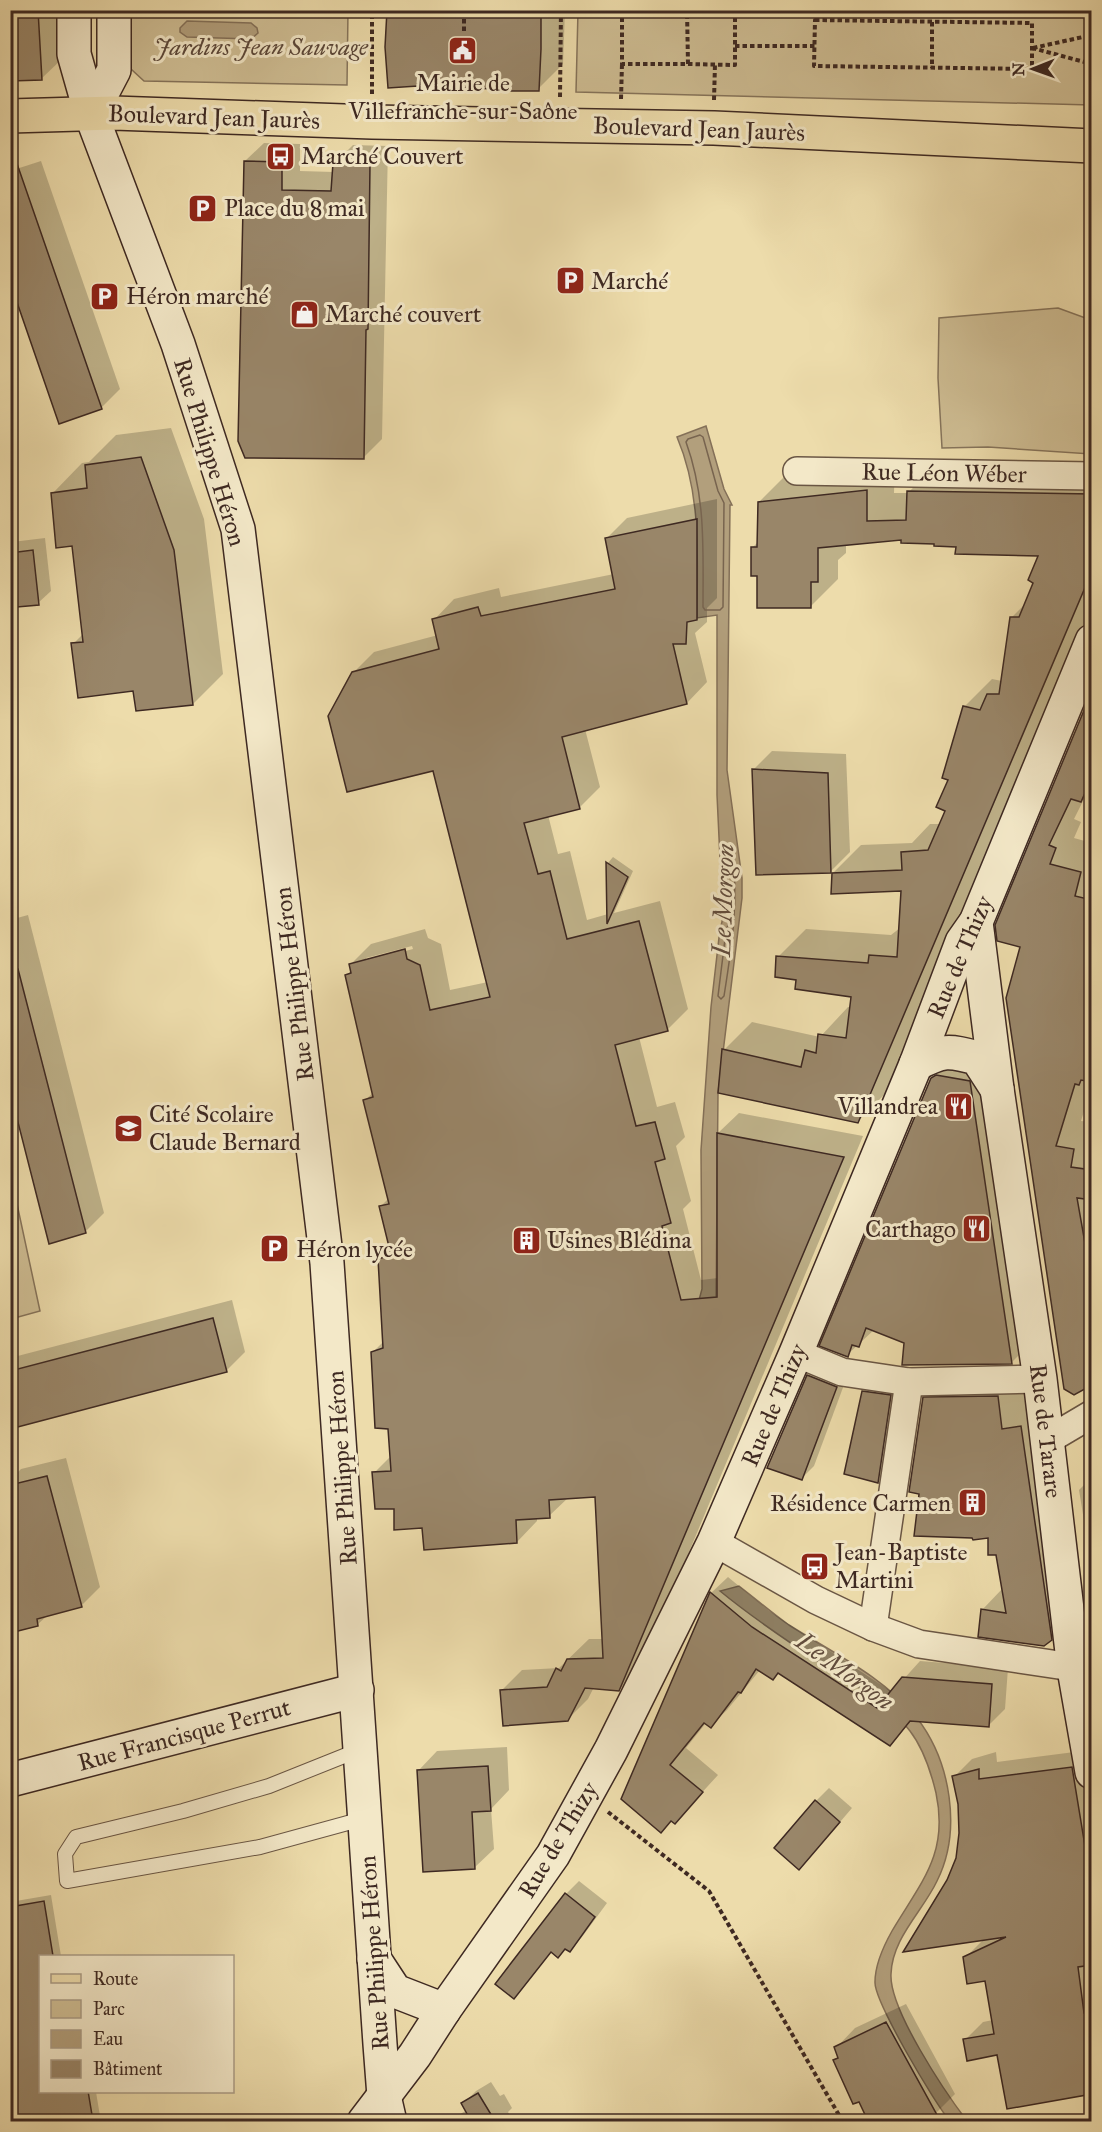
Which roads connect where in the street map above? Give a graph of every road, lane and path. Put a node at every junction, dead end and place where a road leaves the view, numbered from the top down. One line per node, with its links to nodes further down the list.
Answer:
1 (74, 10): 18 (street, Rue Philippe Héron)
2 (114, 10): 18 (street)
3 (372, 10): 20 (path)
4 (561, 10): 21 (path)
5 (622, 10): 15 (path)
6 (687, 10): 15 (path)
7 (735, 10): 12 (path)
8 (464, 11): 10 (path)
9 (932, 22): 13 (path); 14 (path); 17 (path)
10 (464, 31)
11 (1092, 35): 14 (path)
12 (735, 46): 13 (path); 15 (path)
13 (815, 46): 17 (path)
14 (1032, 48): 16 (path); 17 (path)
15 (687, 64)
16 (1092, 64)
17 (932, 68)
18 (91, 114): 19 (main road, Boulevard Jean Jaurès); 20 (main road, Boulevard Jean Jaurès); 37 (street, Rue Philippe Héron)
19 (10, 116)
20 (372, 122): 21 (main road, Boulevard Jean Jaurès)
21 (560, 125): 22 (main road, Boulevard Jean Jaurès)
22 (1092, 146)
23 (796, 471): 24 (street, Rue Léon Wéber)
24 (1092, 476)
25 (1092, 641): 26 (street, Rue de Thizy)
26 (976, 922): 27 (street, Rue de Thizy); 28 (street, Rue de Tarare)
27 (916, 1064): 28 (street, Rue de Tarare); 29 (street, Rue de Thizy)
28 (997, 1089): 30 (street, Rue de Tarare)
29 (796, 1353): 31 (street); 34 (street, Rue de Thizy)
30 (1040, 1380): 31 (street); 33 (street, Rue de Tarare)
31 (909, 1382): 35 (street)
32 (1092, 1414): 33 (street)
33 (1048, 1440): 36 (street, Rue de Tarare)
34 (714, 1542): 35 (street); 41 (street, Rue de Thizy)
35 (873, 1628): 36 (street)
36 (1083, 1670): 39 (street, Rue de Tarare)
37 (357, 1690): 38 (street, Rue Philippe Héron); 40 (street, Rue Francisque Perrut)
38 (361, 1750): 42 (street, Rue Philippe Héron); 42 (lane)
39 (1091, 1759)
40 (10, 1780)
41 (586, 1794): 44 (street, Rue de Thizy); 47 (path)
42 (366, 1818): 43 (street, Rue Philippe Héron)
43 (374, 1959): 44 (street); 45 (street, Rue Philippe Héron)
44 (444, 2010): 45 (street, Rue de Thizy)
45 (387, 2109): 46 (street, Rue de Thizy)
46 (364, 2121)
47 (843, 2121)

